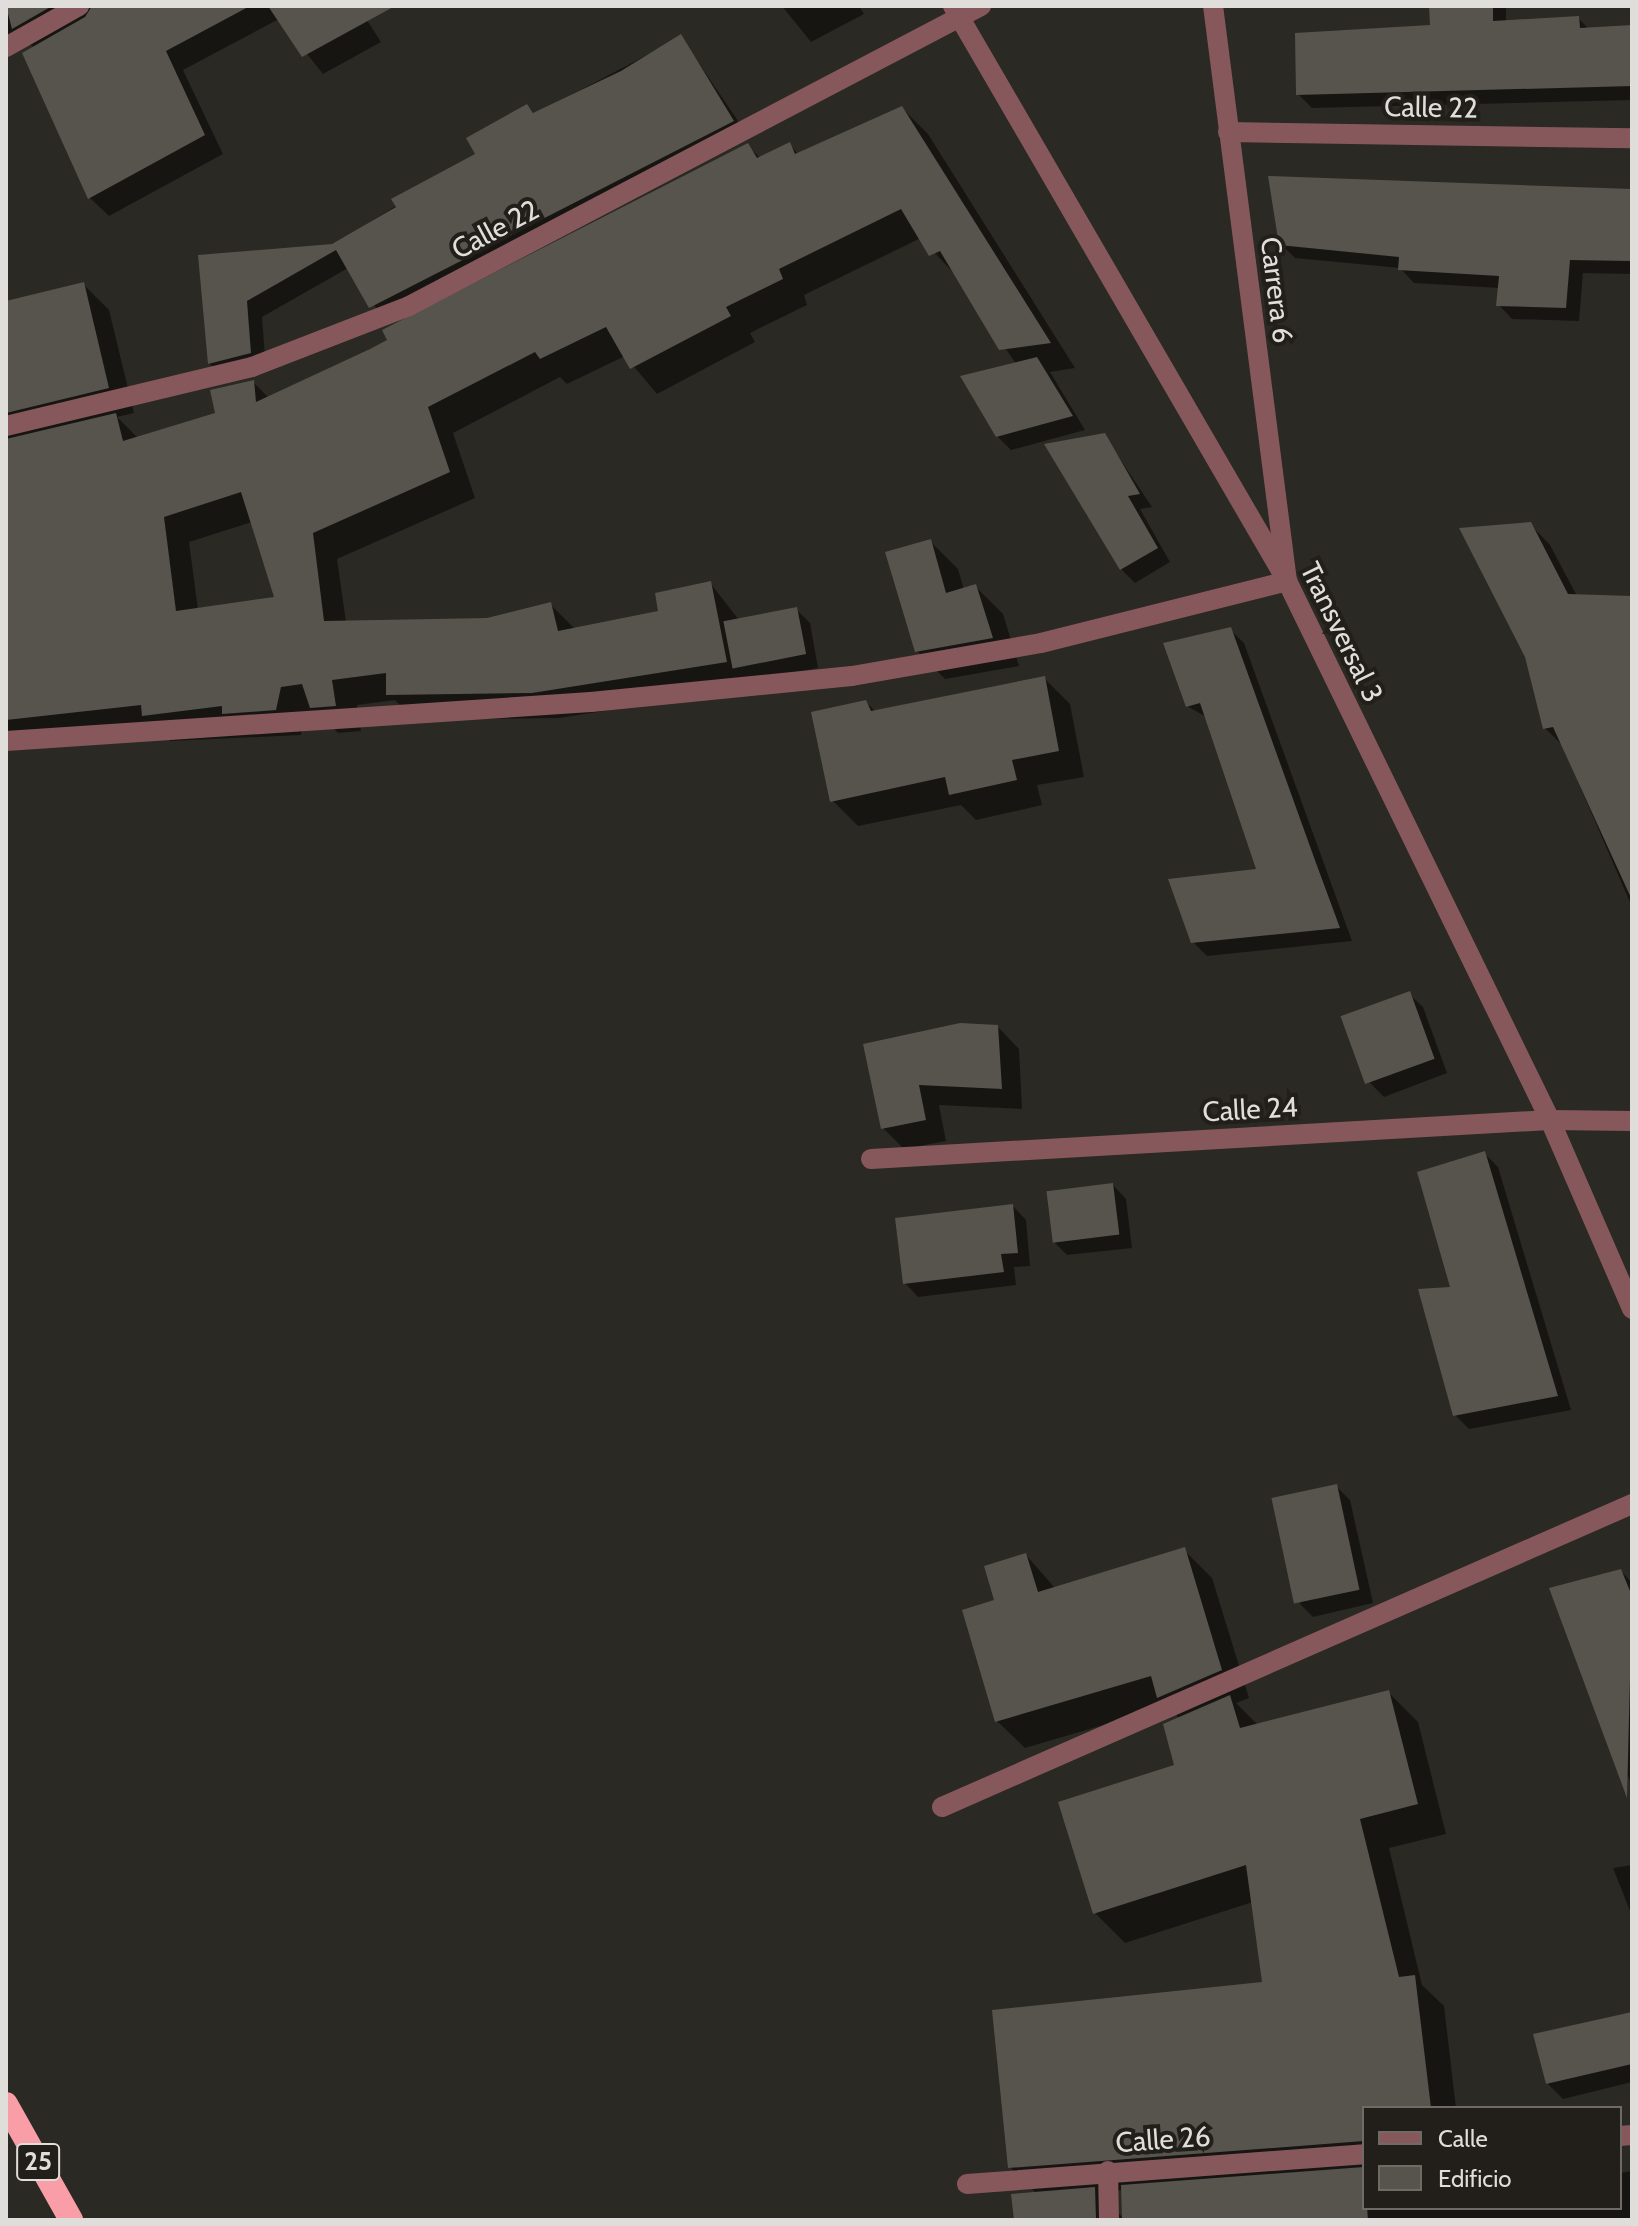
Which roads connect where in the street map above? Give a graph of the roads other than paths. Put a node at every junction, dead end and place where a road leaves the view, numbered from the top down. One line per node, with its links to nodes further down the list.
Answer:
1 (79, 6): 5 (street)
2 (981, 6): 4 (street, Calle 22)
3 (1213, 6): 6 (street, Carrera 6)
4 (956, 10): 8 (street, Calle 22); 9 (street, Transversal 3)
5 (6, 47)
6 (1228, 132): 7 (street, Calle 22); 9 (street, Carrera 6)
7 (1632, 138)
8 (6, 426)
9 (1287, 581): 10 (street); 11 (street, Transversal 3)
10 (6, 741)
11 (1550, 1120): 12 (street, Calle 24); 13 (street, Calle 24); 14 (street, Transversal 3)
12 (1632, 1121)
13 (871, 1159)
14 (1632, 1309)
15 (1632, 1504): 16 (street)
16 (942, 1807)
17 (6, 2104): 21 (highway, 25)
18 (1362, 2154): 19 (street, Calle 26)
19 (1108, 2171): 20 (street, Calle 26); 22 (street)
20 (967, 2184)
21 (71, 2220)
22 (1109, 2220)

